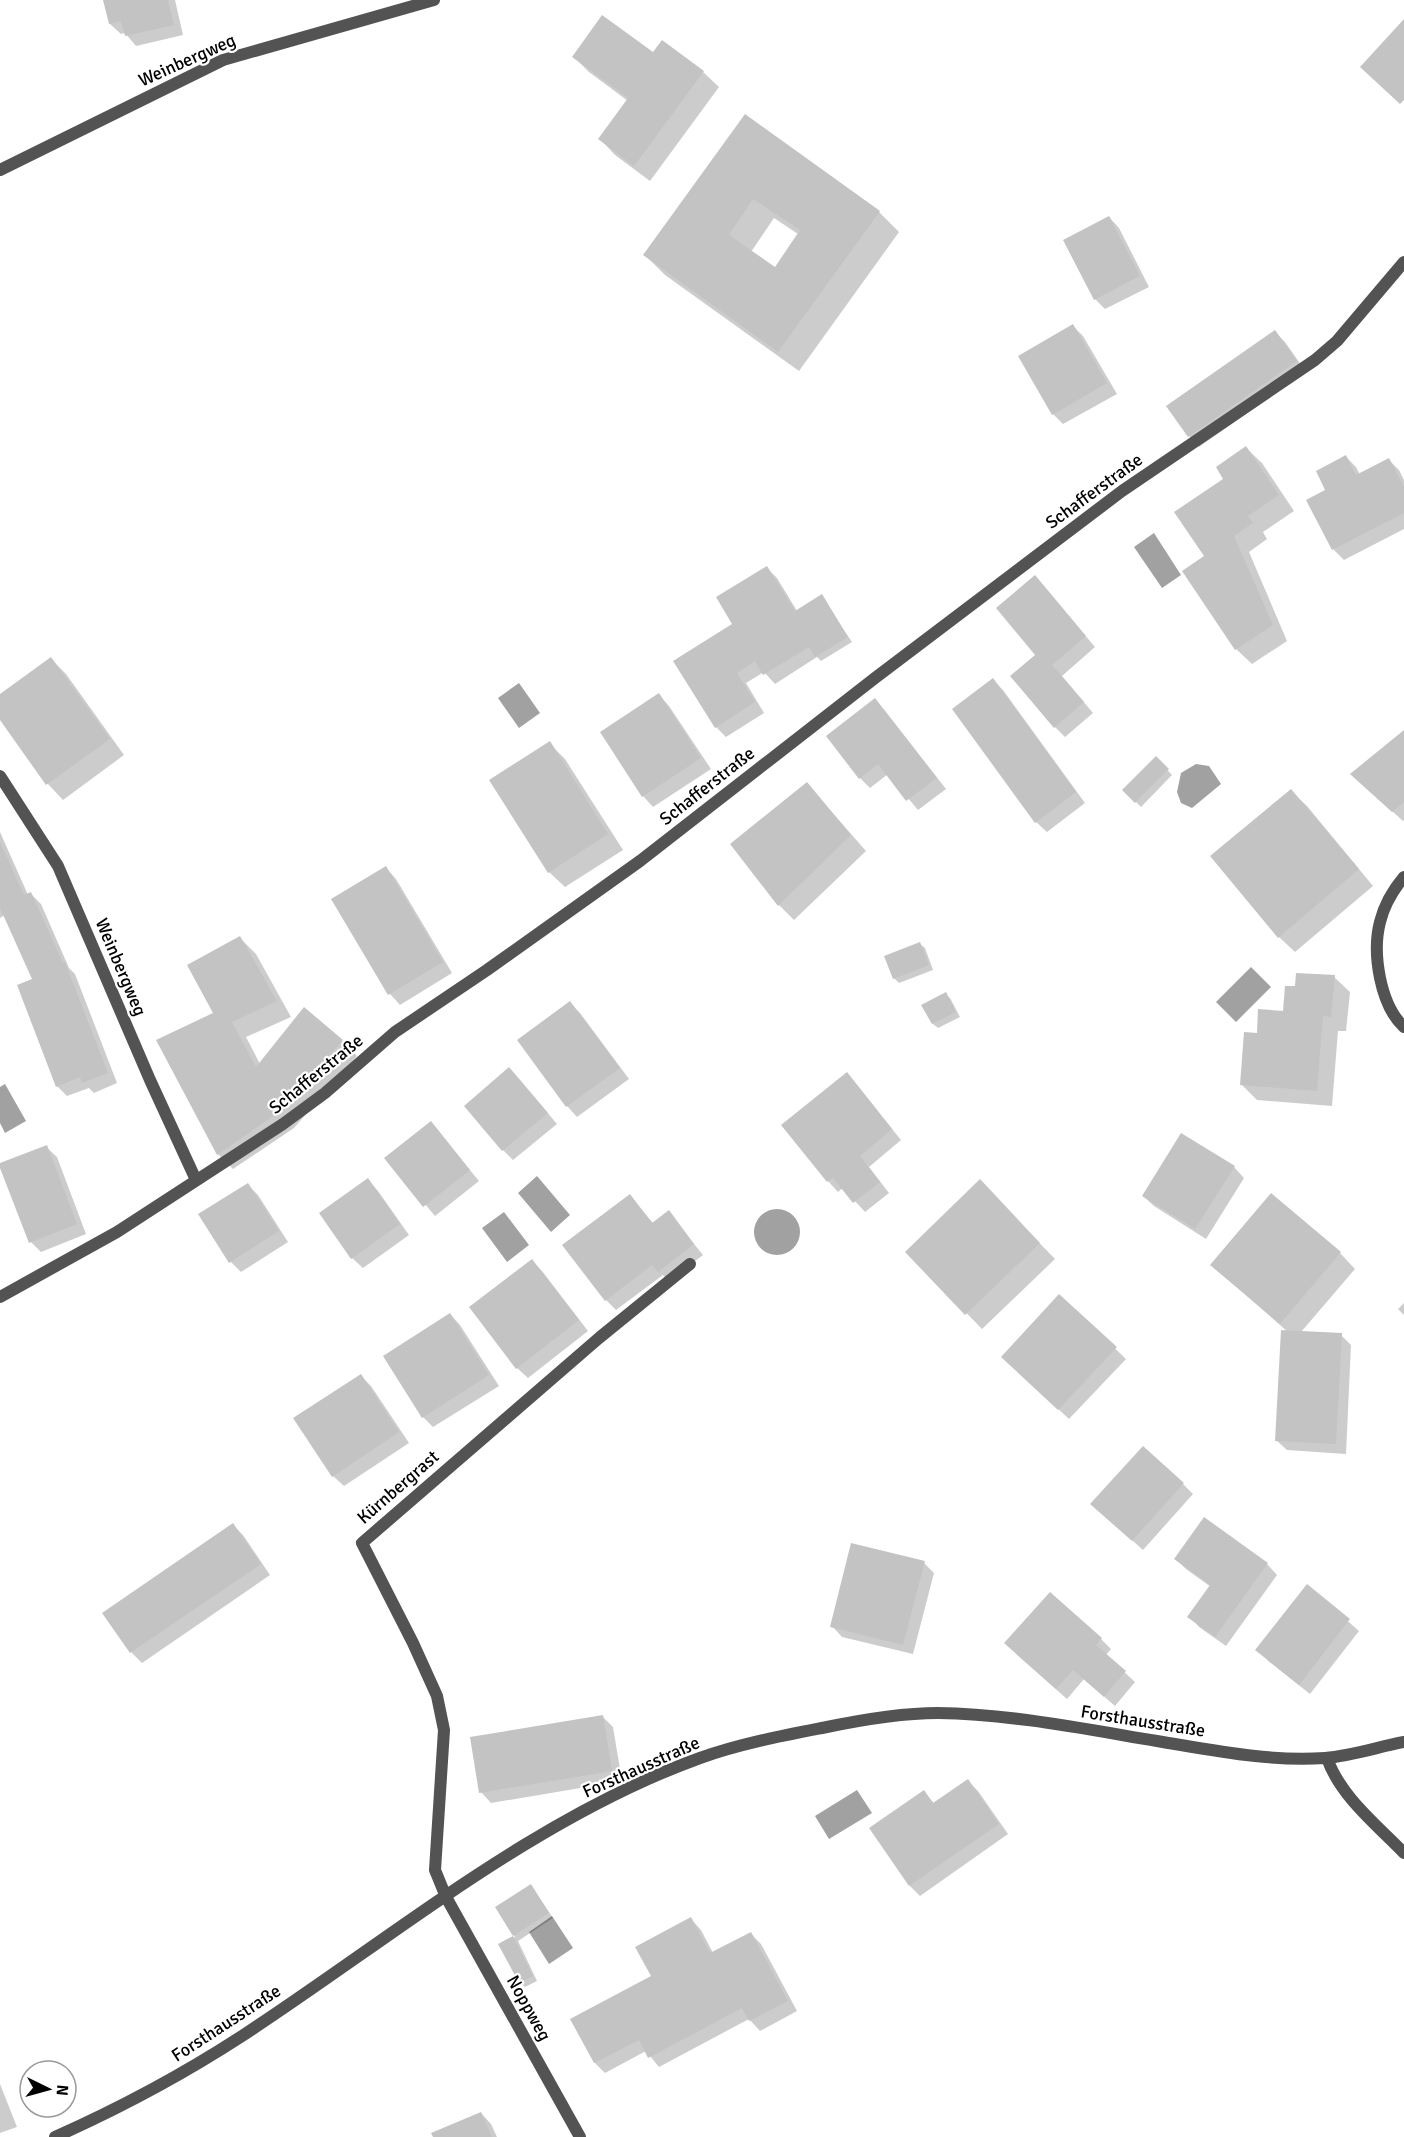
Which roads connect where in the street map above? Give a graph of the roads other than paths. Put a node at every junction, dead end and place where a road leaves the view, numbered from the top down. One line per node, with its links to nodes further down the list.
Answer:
1 (434, 0): 2 (street, Weinbergweg)
2 (0, 170)
3 (1404, 262): 7 (street, Schafferstraße)
4 (0, 776): 7 (street, Weinbergweg)
5 (1404, 878): 6 (street)
6 (1404, 1027)
7 (196, 1180): 9 (street, Schafferstraße)
8 (690, 1264): 13 (street, Kürnbergrast)
9 (0, 1297)
10 (1404, 1742): 11 (street, Forsthausstraße)
11 (1327, 1758): 12 (street); 13 (street, Forsthausstraße)
12 (1404, 1853)
13 (446, 1897): 14 (street, Forsthausstraße); 15 (street, Noppweg)
14 (55, 2137)
15 (580, 2137)

